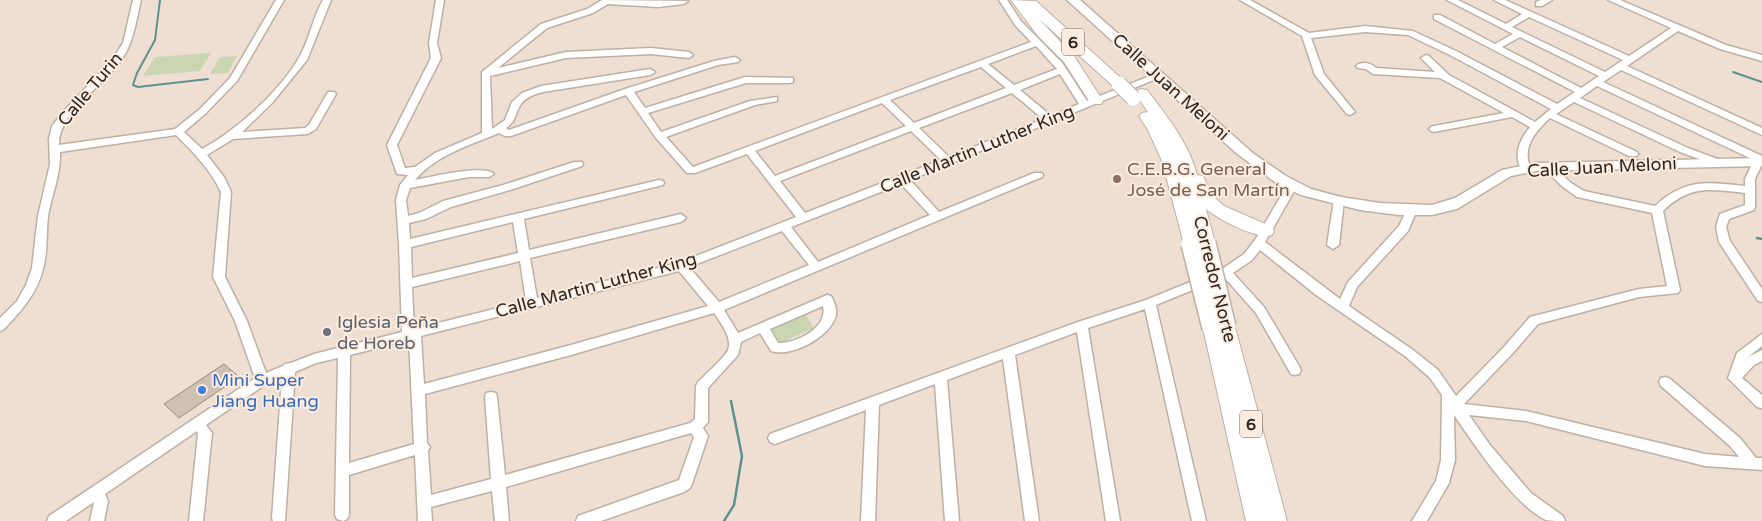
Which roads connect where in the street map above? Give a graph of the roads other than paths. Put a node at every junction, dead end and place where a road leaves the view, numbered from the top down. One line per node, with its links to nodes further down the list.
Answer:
1 (137, 0): 65 (street, Calle Turin)
2 (280, 0): 60 (street)
3 (327, 0): 63 (street)
4 (440, 0): 76 (street)
5 (1003, 0): 23 (street)
6 (1018, 0): 50 (highway)
7 (1027, 0): 40 (highway, Corredor Norte / 6)
8 (1040, 0): 40 (highway, Corredor Norte / 6)
9 (1073, 0): 36 (main road, Calle Juan Meloni)
10 (1244, 0): 22 (street)
11 (1451, 0): 19 (street)
12 (1498, 0): 17 (street)
13 (1548, 0): 16 (street)
14 (1612, 0): 20 (street)
15 (684, 1): 35 (street)
16 (1539, 4)
17 (1529, 14): 19 (street); 29 (street)
18 (1437, 17): 24 (street)
19 (1506, 27): 21 (street)
20 (1673, 31): 27 (street); 29 (street)
21 (1520, 34): 24 (street); 37 (street)
22 (1307, 36): 51 (street); 53 (street)
23 (1036, 43): 30 (street); 33 (street)
24 (1496, 47): 44 (street)
25 (689, 55): 35 (street)
26 (1426, 58): 38 (street)
27 (1762, 58)
28 (735, 60): 43 (street)
29 (1630, 60): 32 (street)
30 (982, 63): 42 (street); 49 (street)
31 (1361, 66): 38 (street)
32 (1620, 66): 37 (street); 61 (street)
33 (1062, 70): 42 (street); 50 (street)
34 (650, 72): 58 (street)
35 (485, 74): 62 (street)
36 (1158, 76): 50 (street, Calle Martin Luther King); 83 (main road, Calle Juan Meloni)
37 (1605, 76): 41 (street)
38 (1448, 78): 54 (street)
39 (790, 80): 52 (street)
40 (1124, 81): 46 (highway, Corredor Norte / 6, bridge)
41 (1596, 82): 44 (street); 70 (street)
42 (1013, 89): 55 (street); 56 (street)
43 (628, 92): 52 (street); 58 (street)
44 (1582, 92): 47 (street)
45 (331, 94): 63 (street)
46 (1138, 96): 71 (highway, Corredor Norte / 6); 96 (highway, Corredor Norte / 6)
47 (1573, 98): 51 (street); 72 (street)
48 (774, 99): 64 (street)
49 (883, 99): 56 (street); 66 (street)
50 (1091, 103): 55 (street, Calle Martin Luther King)
51 (1553, 111): 57 (street); 68 (street)
52 (642, 112): 64 (street)
53 (1350, 112)
54 (1513, 114): 57 (street); 59 (street)
55 (1050, 120): 69 (street, Calle Martin Luther King)
56 (912, 126): 69 (street); 80 (street)
57 (1536, 126): 75 (street)
58 (500, 129): 62 (street)
59 (1434, 129)
60 (178, 132): 65 (street); 67 (street)
61 (1762, 132)
62 (487, 134): 76 (street)
63 (231, 136): 67 (street)
64 (659, 136): 66 (street)
65 (56, 149): 109 (street, Calle Turin)
66 (749, 150): 80 (street)
67 (201, 154): 122 (street)
68 (1633, 154)
69 (948, 161): 79 (street, Calle Martin Luther King)
70 (1761, 161): 72 (main road, Calle Juan Meloni); 84 (street)
71 (1186, 162): 94 (highway); 96 (highway, Corredor Norte / 6)
72 (1716, 162): 74 (main road, Calle Juan Meloni)
73 (578, 164): 92 (street)
74 (1548, 166): 75 (main road, Calle Juan Meloni); 87 (street)
75 (1526, 168): 86 (main road, Calle Juan Meloni)
76 (418, 170): 82 (street)
77 (490, 174): 82 (street)
78 (1038, 175): 88 (street)
79 (904, 179): 88 (street); 91 (street, Calle Martin Luther King)
80 (773, 180): 91 (street)
81 (659, 183): 89 (street)
82 (405, 184): 92 (street)
83 (1292, 186): 85 (main road, Calle Juan Meloni); 94 (street)
84 (1749, 190): 87 (street); 103 (street)
85 (1339, 200): 86 (main road, Calle Juan Meloni); 97 (street)
86 (1412, 210): 106 (street)
87 (1657, 210): 127 (street)
88 (937, 216): 100 (street)
89 (518, 217): 95 (street); 98 (street)
90 (680, 218): 98 (street)
91 (803, 218): 93 (street, Calle Martin Luther King)
92 (403, 221): 95 (street)
93 (783, 225): 99 (street, Calle Martin Luther King); 100 (street)
94 (1262, 237): 101 (street); 106 (street)
95 (405, 244): 102 (street)
96 (1199, 244): 111 (highway, Corredor Norte / 6, bridge)
97 (1333, 245)
98 (524, 256): 102 (street); 104 (street)
99 (680, 266): 104 (street, Calle Martin Luther King); 107 (street)
100 (816, 267): 107 (street)
101 (1226, 272): 105 (street); 119 (street)
102 (406, 284): 112 (street)
103 (1762, 298)
104 (532, 303): 112 (street, Calle Martin Luther King)
105 (1150, 303): 108 (street); 150 (street)
106 (1342, 307): 127 (street)
107 (716, 308): 113 (street); 124 (street)
108 (1082, 325): 116 (street); 149 (street)
109 (0, 326)
110 (763, 328): 110 (street); 113 (street)
111 (1219, 328): 151 (highway, Corredor Norte / 6); 152 (highway, Corredor Norte / 6)
112 (411, 334): 115 (street, Calle Martin Luther King); 124 (street)
113 (735, 339): 130 (street)
114 (1762, 339): 121 (street)
115 (344, 352): 118 (street, Calle Martin Luther King); 134 (street)
116 (1008, 352): 120 (street); 148 (street)
117 (1762, 355): 121 (street)
118 (289, 367): 122 (street, Calle Martin Luther King); 138 (street)
119 (1295, 370)
120 (941, 376): 126 (street); 147 (street)
121 (1734, 378): 128 (street)
122 (262, 380): 129 (street, Calle Martin Luther King)
123 (1665, 382): 133 (street)
124 (419, 390): 132 (street)
125 (491, 397): 135 (street)
126 (873, 402): 131 (street); 146 (street)
127 (1454, 403): 133 (street); 153 (street); 154 (street)
128 (1762, 403)
129 (198, 423): 136 (street, Calle Martin Luther King); 142 (street)
130 (694, 428): 135 (street); 145 (street)
131 (775, 438)
132 (423, 447): 134 (street); 137 (street)
133 (1758, 464)
134 (343, 471): 139 (street)
135 (499, 483): 137 (street); 144 (street)
136 (97, 492): 140 (street, Calle Martin Luther King); 141 (street)
137 (424, 502): 143 (street)
138 (279, 518)
139 (346, 518)
140 (54, 521)
141 (98, 521)
142 (196, 521)
143 (425, 521)
144 (502, 521)
145 (583, 521)
146 (868, 521)
147 (952, 521)
148 (1032, 521)
149 (1113, 521)
150 (1199, 521)
151 (1257, 521)
152 (1276, 521)
153 (1419, 521)
154 (1558, 521)

